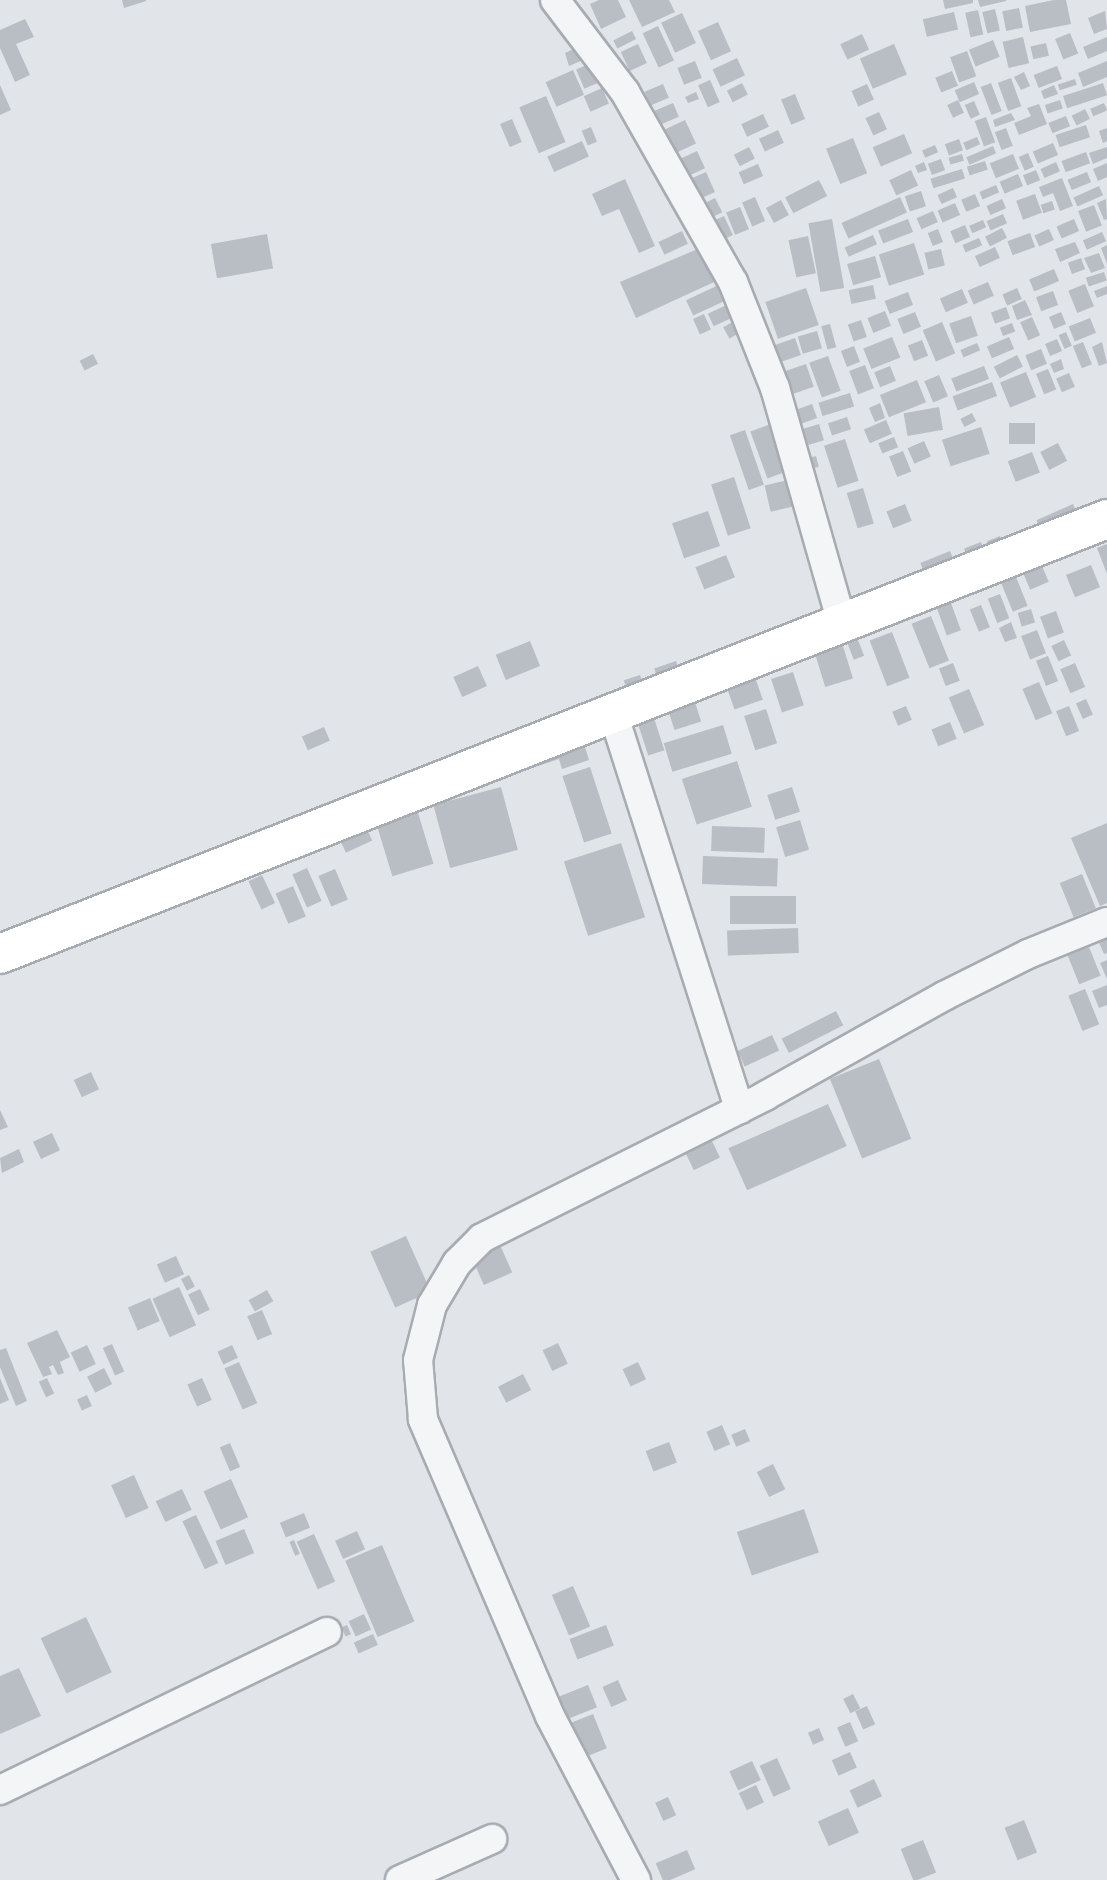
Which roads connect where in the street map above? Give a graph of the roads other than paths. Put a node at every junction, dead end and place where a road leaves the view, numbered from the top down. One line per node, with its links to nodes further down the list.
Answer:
1 (555, 0): 3 (street)
2 (1107, 519): 3 (street)
3 (842, 623): 4 (street)
4 (613, 713): 6 (street); 7 (street)
5 (1107, 922): 7 (street)
6 (0, 954)
7 (739, 1109): 12 (street)
8 (327, 1632): 9 (street)
9 (0, 1790)
10 (492, 1839): 11 (street)
11 (400, 1880)
12 (636, 1880)

